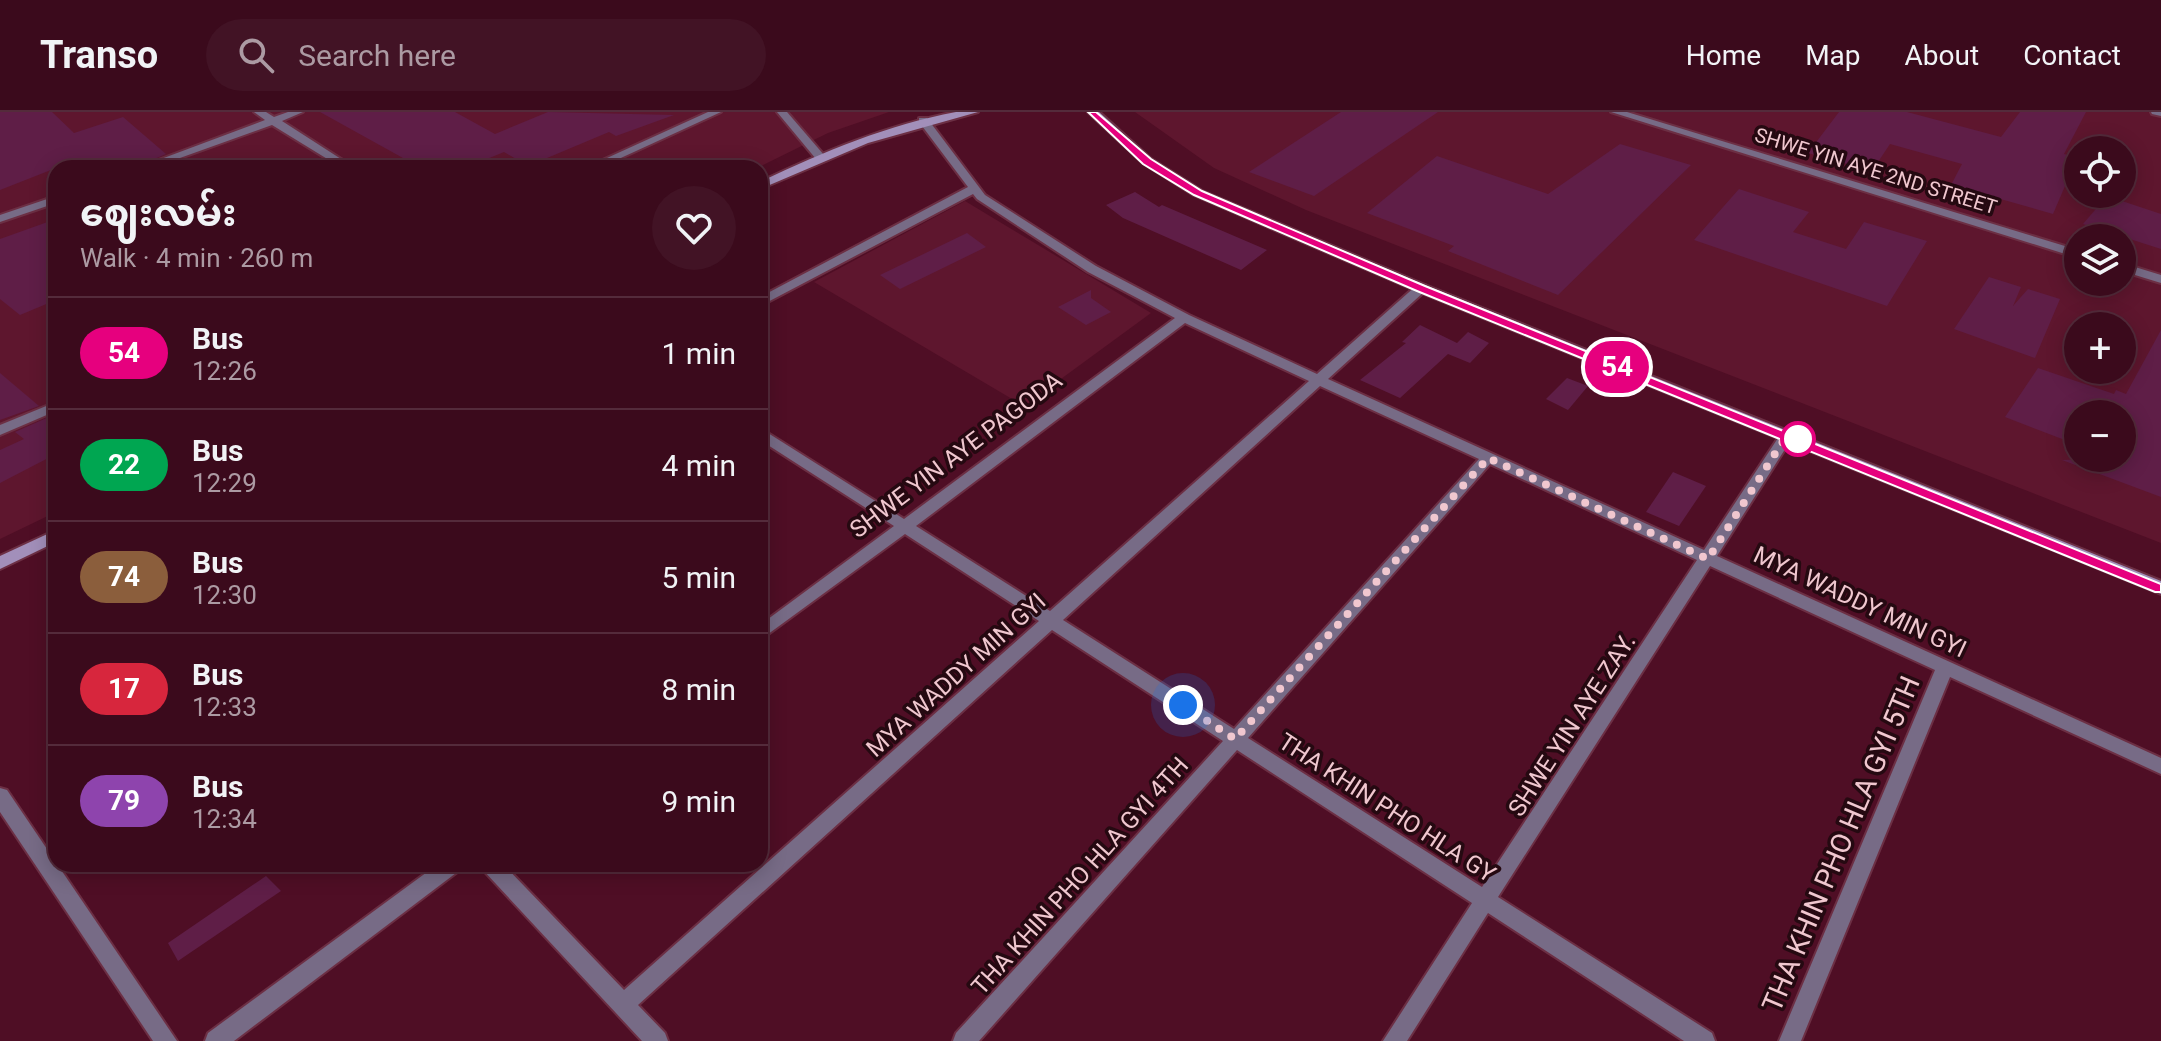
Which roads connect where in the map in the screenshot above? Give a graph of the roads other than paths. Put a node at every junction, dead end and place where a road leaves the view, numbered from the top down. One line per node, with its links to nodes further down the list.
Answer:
1 (259, 112): 9 (street)
2 (298, 112): 9 (street)
3 (716, 112): 13 (street)
4 (782, 112): 10 (street)
5 (973, 112): 8 (main road)
6 (1093, 112): 21 (main road)
7 (1616, 112): 18 (street, SHWE YIN AYE 2ND STREET)
8 (923, 120): 10 (main road); 15 (street, MYA WADDY MIN GYI)
9 (273, 121): 11 (street); 12 (street)
10 (820, 157): 14 (main road)
11 (164, 160)
12 (337, 160)
13 (608, 160)
14 (768, 182)
15 (975, 188): 22 (street); 23 (street, MYA WADDY MIN GYI)
16 (48, 202): 17 (street)
17 (0, 219)
18 (2064, 250)
19 (2136, 271): 20 (street)
20 (2161, 279)
21 (1421, 288): 24 (street, MYA WADDY MIN GYI); 27 (main road)
22 (768, 298)
23 (1184, 318): 24 (street, MYA WADDY MIN GYI); 30 (street, SHWE YIN AYE PAGODA)
24 (1321, 380): 29 (street, MYA WADDY MIN GYI); 35 (street, MYA WADDY MIN GYI)
25 (48, 409): 26 (street)
26 (0, 430)
27 (1787, 435): 32 (street, SHWE YIN AYE ZAY.); 34 (main road)
28 (768, 438): 30 (street, THA KHIN PHO HLA GY)
29 (1488, 458): 32 (street, MYA WADDY MIN GYI); 38 (street, THA KHIN PHO HLA GYI 4TH)
30 (905, 526): 35 (street, THA KHIN PHO HLA GY); 36 (street, SHWE YIN AYE PAGODA)
31 (48, 539): 33 (main road)
32 (1708, 559): 37 (street, MYA WADDY MIN GYI); 45 (street, SHWE YIN AYE ZAY.)
33 (0, 563)
34 (2161, 588)
35 (1053, 621): 38 (street, THA KHIN PHO HLA GY); 46 (street, MYA WADDY MIN GYI)
36 (768, 628)
37 (1945, 668): 39 (street, MYA WADDY MIN GYI); 53 (street, THA KHIN PHO HLA GYI 5TH)
38 (1235, 739): 45 (street, THA KHIN PHO HLA GY); 50 (street, THA KHIN PHO HLA GYI 4TH)
39 (2161, 766)
40 (0, 796): 41 (street)
41 (48, 867)
42 (51, 872): 47 (street)
43 (442, 872): 48 (street)
44 (498, 872): 46 (street)
45 (1486, 900): 51 (street, SHWE YIN AYE ZAY.); 52 (street, THA KHIN PHO HLA GY)
46 (623, 1005): 49 (street)
47 (166, 1041)
48 (216, 1041)
49 (657, 1041)
50 (964, 1041)
51 (1394, 1041)
52 (1704, 1041)
53 (1790, 1041)

